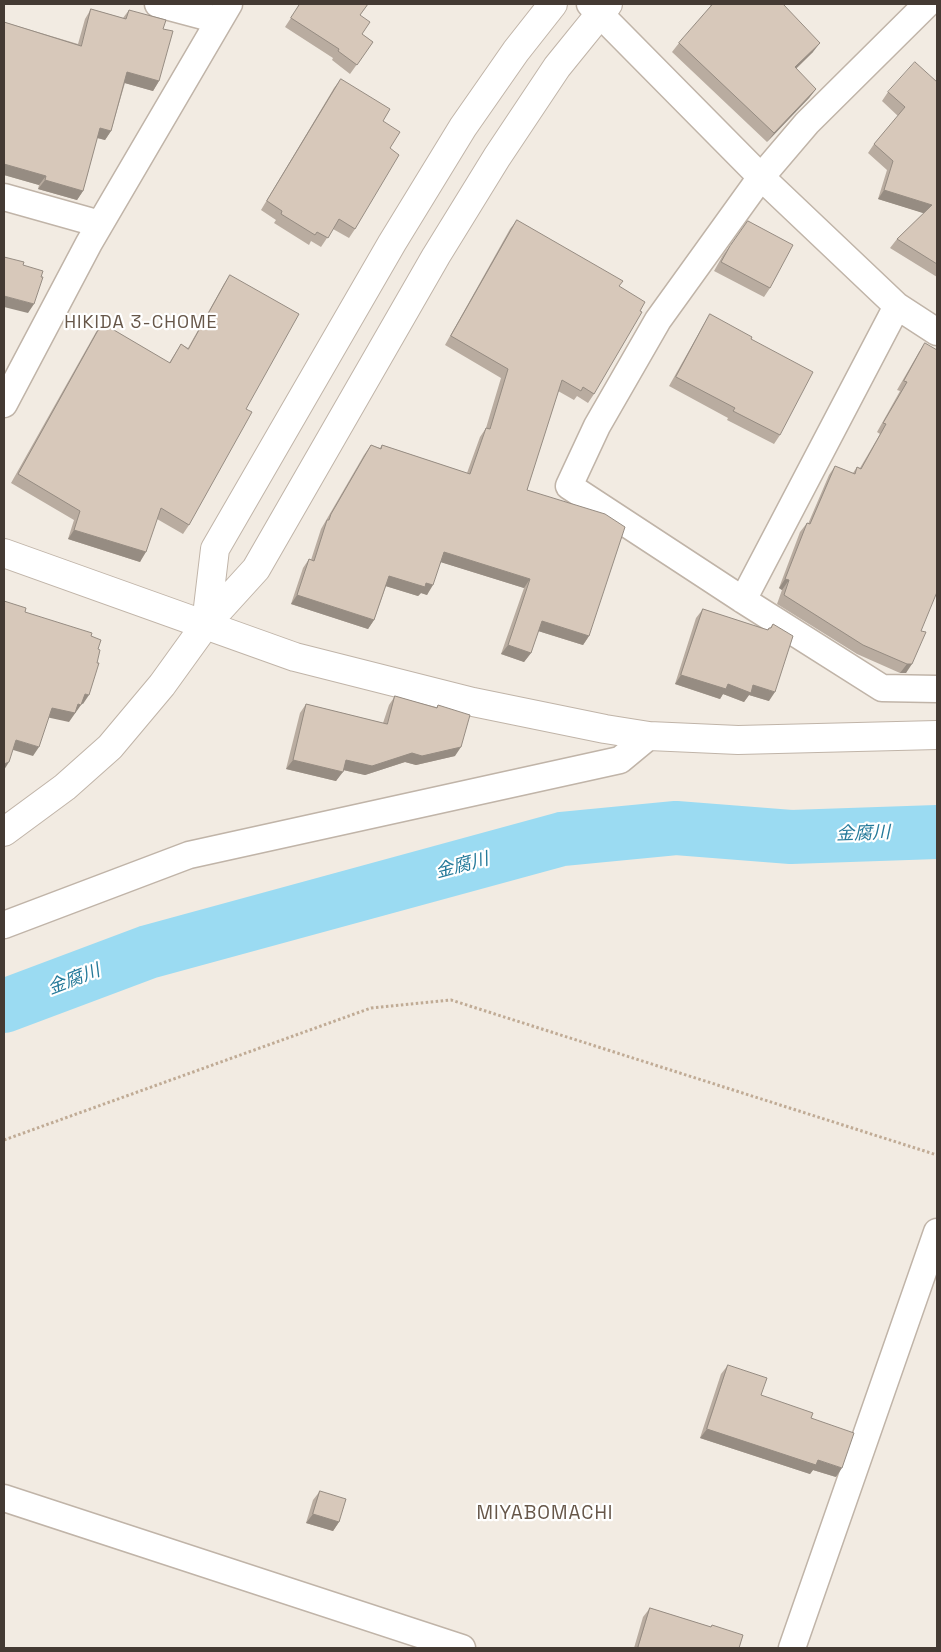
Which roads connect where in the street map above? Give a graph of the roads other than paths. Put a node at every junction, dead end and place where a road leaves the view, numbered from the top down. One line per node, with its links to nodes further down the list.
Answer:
1 (158, 4): 5 (street)
2 (552, 4): 14 (street)
3 (927, 4): 6 (street)
4 (599, 7): 6 (street); 14 (street)
5 (223, 12): 8 (street)
6 (761, 177): 9 (street); 13 (street)
7 (4, 197): 8 (street)
8 (100, 224): 11 (street)
9 (897, 306): 10 (street); 13 (street)
10 (937, 332)
11 (4, 404)
12 (4, 553): 14 (street)
13 (743, 600): 15 (street)
14 (206, 624): 17 (street); 18 (street)
15 (937, 689)
16 (937, 735): 17 (street)
17 (649, 736): 19 (street)
18 (4, 832)
19 (4, 925)
20 (937, 1232): 23 (street)
21 (4, 1498): 22 (street)
22 (462, 1648)
23 (792, 1648)

